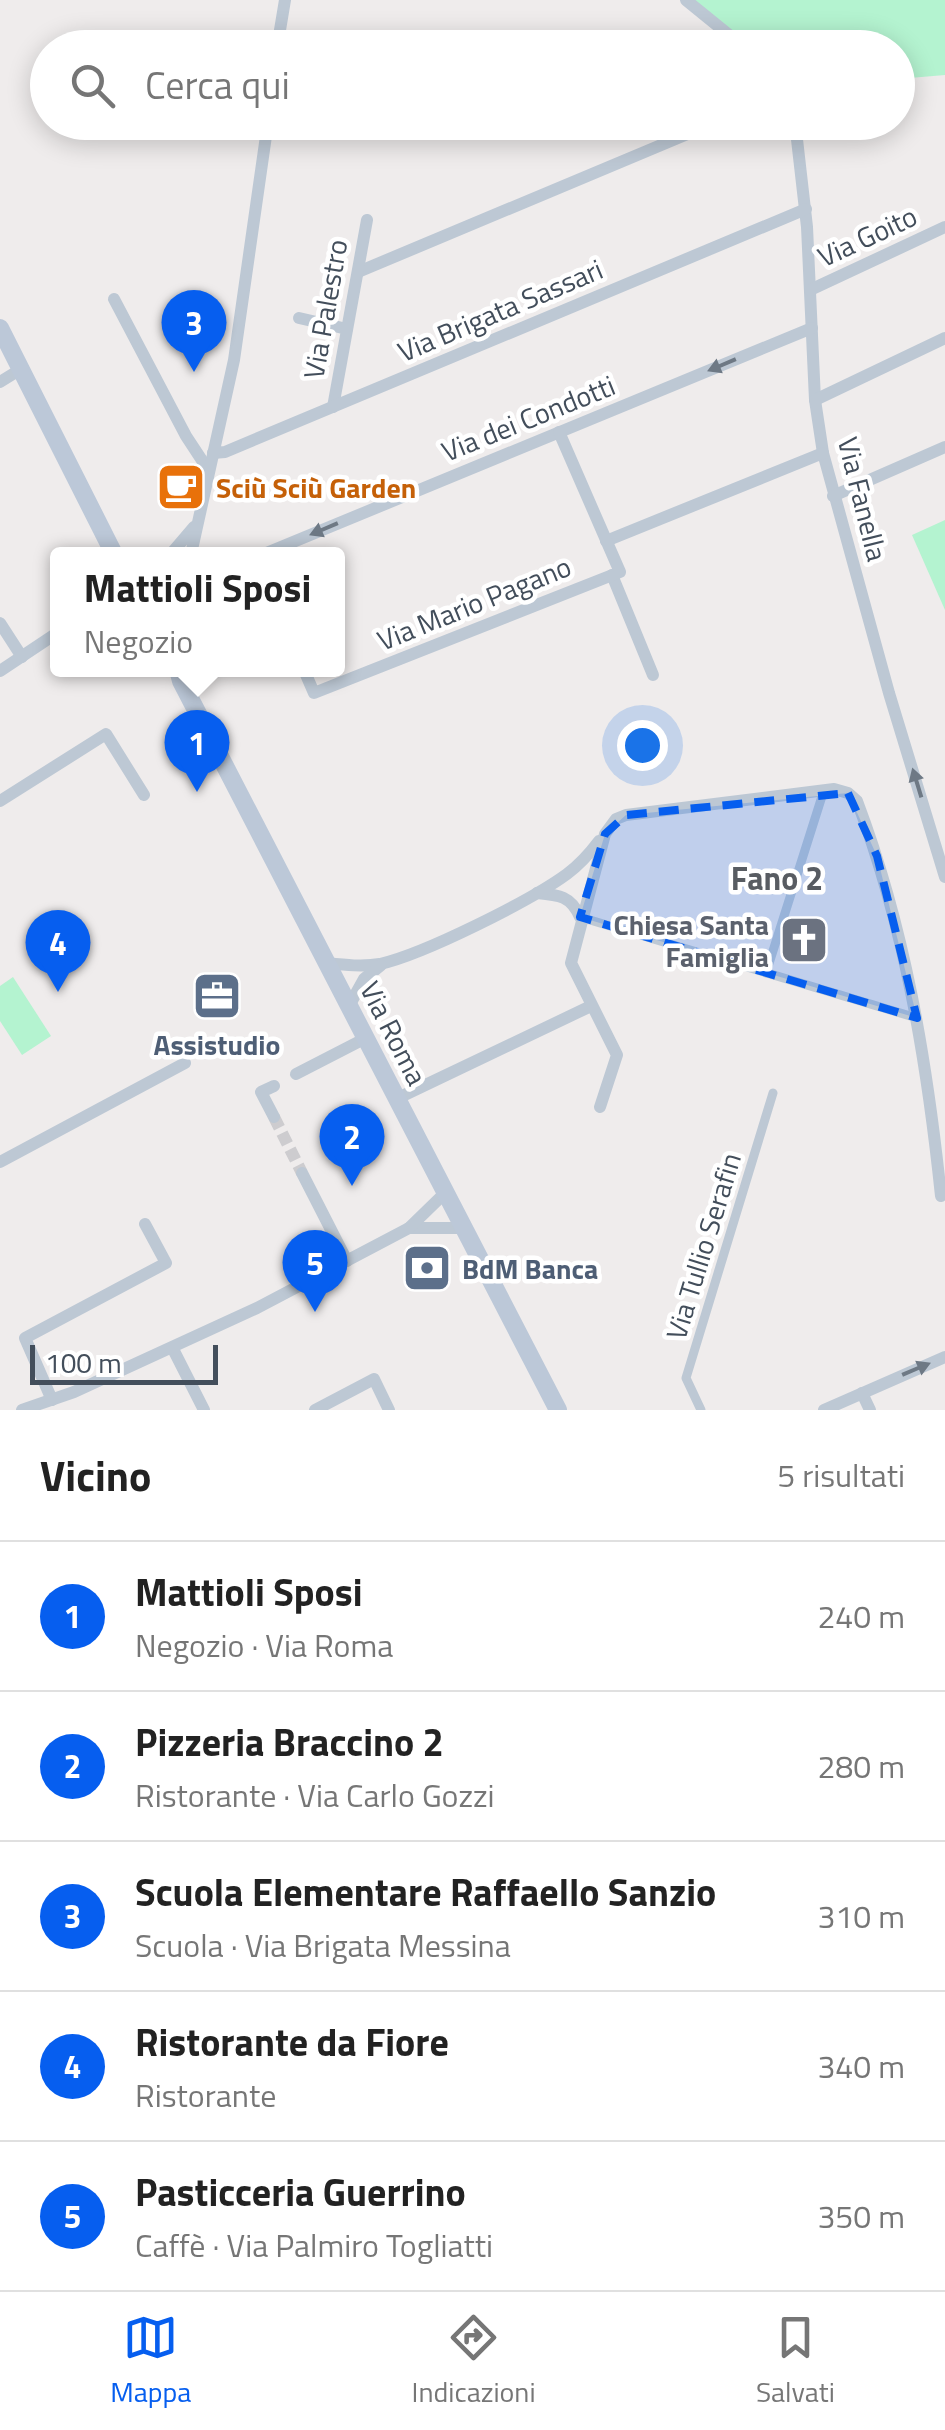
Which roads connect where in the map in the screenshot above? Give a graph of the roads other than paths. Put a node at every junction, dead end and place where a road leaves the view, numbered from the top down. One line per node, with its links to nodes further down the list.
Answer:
1 (285, 0): 3 (street)
2 (686, 0): 4 (street)
3 (281, 30)
4 (723, 30)
5 (265, 140): 26 (street)
6 (673, 140): 11 (street)
7 (797, 140): 8 (street, Via Fanella)
8 (806, 209): 12 (street, Via Fanella); 22 (street, Via Brigata Sassari)
9 (367, 220): 11 (street, Via Palestro)
10 (945, 227): 12 (street, Via Goito)
11 (358, 272): 17 (street, Via Palestro)
12 (810, 290): 16 (street, Via Fanella)
13 (114, 298): 27 (street)
14 (299, 318): 17 (street)
15 (0, 328): 19 (main road)
16 (812, 328): 21 (street, Via Fanella); 23 (street, Via dei Condotti, one-way to 23)
17 (347, 329): 22 (street, Via Palestro)
18 (945, 338): 21 (street)
19 (21, 369): 20 (street); 31 (main road)
20 (0, 382)
21 (815, 400): 25 (street, Via Fanella)
22 (333, 407): 26 (street, Via Brigata Sassari)
23 (559, 432): 30 (street); 34 (street, Via dei Condotti, one-way to 34)
24 (945, 447): 28 (street)
25 (824, 453): 28 (street, Via Fanella); 30 (street)
26 (213, 454): 27 (street)
27 (209, 471): 29 (street)
28 (833, 496): 48 (street, Via Fanella, one-way to 28)
29 (198, 521): 32 (street); 33 (street)
30 (606, 541): 35 (street)
31 (115, 547)
32 (178, 547)
33 (192, 547)
34 (281, 547)
35 (616, 573): 40 (street); 42 (street, Via Mario Pagano)
36 (0, 623): 38 (street)
37 (50, 638): 38 (street)
38 (22, 657): 39 (street)
39 (0, 671)
40 (652, 675)
41 (178, 677): 53 (main road, Via Roma)
42 (307, 677)
43 (824, 790): 46 (street); 55 (street); 59 (street)
44 (144, 795): 45 (street)
45 (0, 801)
46 (604, 834): 47 (street); 49 (street)
47 (568, 873): 49 (street); 50 (street)
48 (945, 876)
49 (590, 882): 51 (street); 52 (street)
50 (537, 892): 51 (street); 54 (street)
51 (563, 895): 52 (street)
52 (580, 917): 55 (street); 58 (street)
53 (327, 963): 54 (street); 56 (main road, Via Roma)
54 (361, 973): 56 (street); 57 (street)
55 (766, 973): 59 (street)
56 (338, 984): 57 (main road, Via Roma)
57 (349, 1006): 60 (main road, Via Roma)
58 (592, 1006): 65 (street); 66 (street)
59 (916, 1018): 70 (street)
60 (366, 1038): 62 (street); 65 (main road, Via Roma)
61 (185, 1063): 68 (street)
62 (296, 1074)
63 (274, 1086): 67 (street)
64 (773, 1093): 86 (street, Via Tullio Serafin)
65 (396, 1099): 71 (main road, Via Roma)
66 (600, 1107)
67 (274, 1117)
68 (0, 1162)
69 (302, 1173): 76 (street)
70 (940, 1196)
71 (450, 1200): 73 (street); 74 (street); 75 (main road, Via Roma)
72 (145, 1224): 80 (street)
73 (426, 1225): 74 (street); 75 (street)
74 (409, 1228): 76 (street)
75 (464, 1228): 85 (main road, Via Roma)
76 (347, 1261): 77 (street)
77 (173, 1348): 80 (street); 81 (street)
78 (945, 1357): 79 (street, one-way to 78)
79 (862, 1393): 87 (street); 88 (street)
80 (52, 1400): 82 (street)
81 (202, 1409)
82 (22, 1410)
83 (315, 1410): 84 (street)
84 (390, 1410)
85 (558, 1410)
86 (700, 1410)
87 (824, 1410)
88 (870, 1410)

